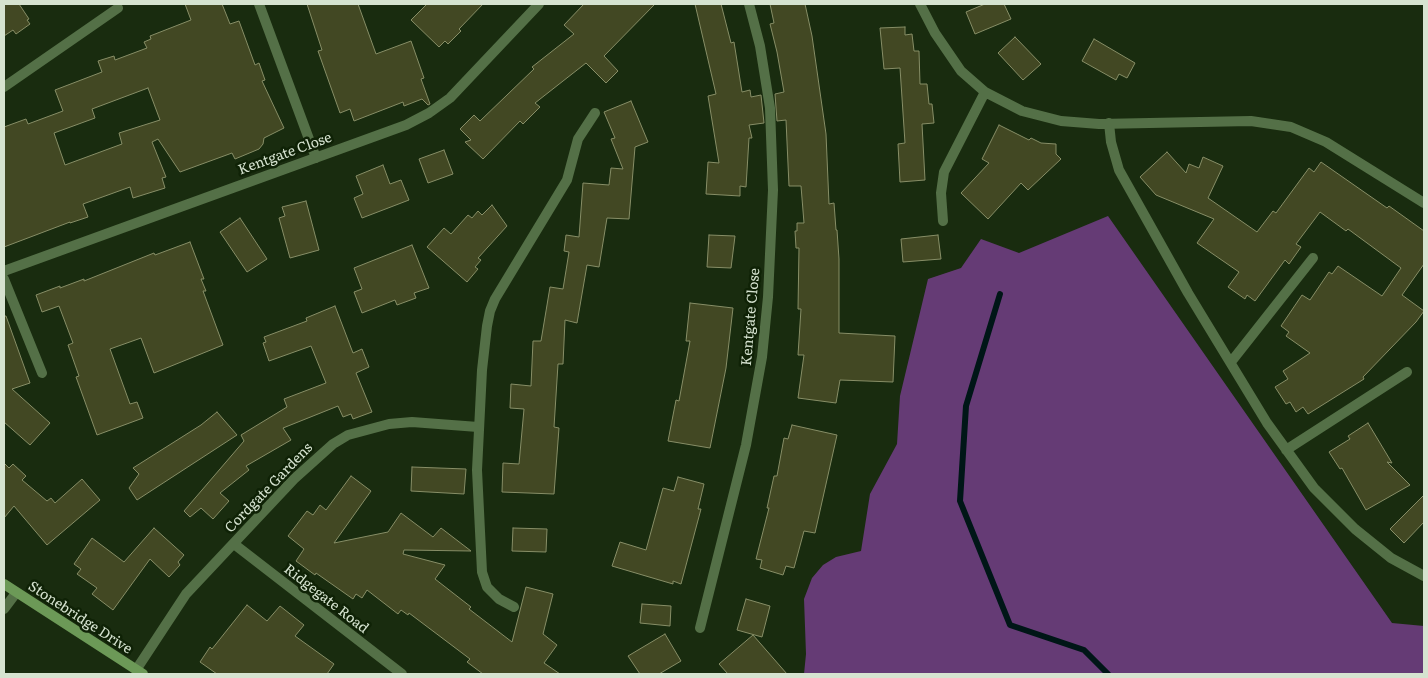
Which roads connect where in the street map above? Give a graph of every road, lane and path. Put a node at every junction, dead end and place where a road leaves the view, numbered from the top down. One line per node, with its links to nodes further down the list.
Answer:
1 (259, 4): 10 (street)
2 (539, 4): 10 (street, Kentgate Close)
3 (749, 4): 27 (street, Kentgate Close)
4 (920, 4): 7 (street)
5 (118, 8): 6 (street)
6 (4, 87)
7 (985, 92): 9 (street); 12 (street)
8 (595, 113): 19 (street)
9 (1109, 123): 11 (street); 16 (street)
10 (316, 158): 14 (street, Kentgate Close)
11 (1424, 203)
12 (943, 221)
13 (1313, 258): 16 (street)
14 (4, 271)
15 (4, 279): 18 (street)
16 (1231, 362): 20 (street)
17 (1407, 372): 20 (street)
18 (42, 373)
19 (478, 427): 21 (street, Cordgate Gardens); 25 (street)
20 (1286, 450): 22 (street)
21 (234, 544): 28 (street, Cordgate Gardens); 29 (street, Ridgegate Road)
22 (1424, 576)
23 (4, 584): 24 (street, Stonebridge Drive)
24 (16, 593): 26 (street); 28 (street, Stonebridge Drive)
25 (514, 607)
26 (4, 609)
27 (700, 628)
28 (139, 672)
29 (402, 674)

